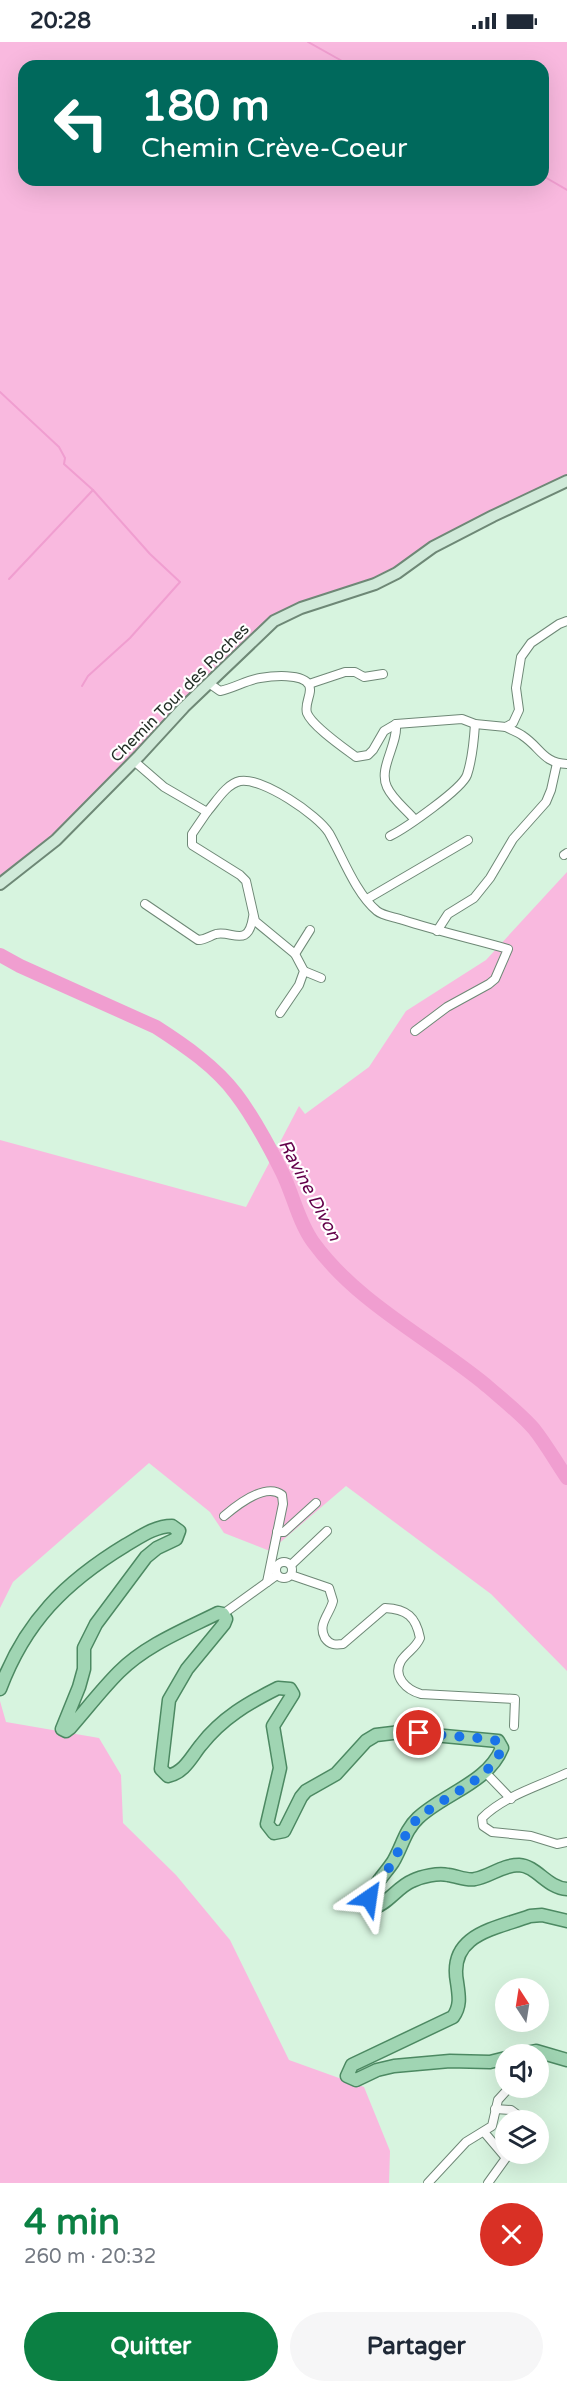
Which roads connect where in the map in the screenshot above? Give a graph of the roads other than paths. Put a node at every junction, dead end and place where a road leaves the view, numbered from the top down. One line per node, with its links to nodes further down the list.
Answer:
1 (567, 481): 4 (street, Chemin Tour des Roches)
2 (567, 621): 8 (street)
3 (383, 674): 5 (street)
4 (210, 684): 5 (street); 9 (street, Chemin Tour des Roches)
5 (309, 684): 6 (street)
6 (396, 724): 7 (street); 13 (street)
7 (475, 724): 8 (street); 13 (street)
8 (506, 727): 10 (street)
9 (134, 761): 12 (street); 16 (street, Chemin Tour des Roches)
10 (557, 763): 11 (street); 21 (street)
11 (567, 764)
12 (207, 812): 17 (street); 19 (street)
13 (415, 820): 14 (street)
14 (390, 836)
15 (468, 840): 17 (street)
16 (0, 884)
17 (367, 899): 21 (street)
18 (145, 904): 19 (street)
19 (254, 916): 22 (street)
20 (310, 930): 22 (street)
21 (437, 931): 26 (street)
22 (295, 954): 23 (street)
23 (304, 971): 24 (street); 25 (street)
24 (321, 978)
25 (280, 1013)
26 (415, 1031)
27 (316, 1503): 30 (street)
28 (224, 1516): 30 (street)
29 (327, 1531): 31 (street)
30 (277, 1532): 34 (street)
31 (291, 1565): 32 (street); 33 (street)
32 (277, 1575): 33 (street); 34 (street)
33 (291, 1575): 37 (street)
34 (267, 1582): 35 (street)
35 (223, 1614): 36 (main road); 38 (main road)
36 (0, 1689)
37 (514, 1726)
38 (484, 1771): 40 (street); 42 (main road)
39 (567, 1773): 40 (street)
40 (511, 1798): 41 (street)
41 (567, 1842)
42 (567, 1889)
43 (567, 1921): 46 (main road)
44 (549, 2059): 45 (main road)
45 (567, 2060)
46 (495, 2061)
47 (500, 2098): 48 (street)
48 (495, 2109): 49 (street); 50 (street)
49 (511, 2110)
50 (484, 2132): 51 (street); 52 (street)
51 (428, 2183)
52 (488, 2183)

